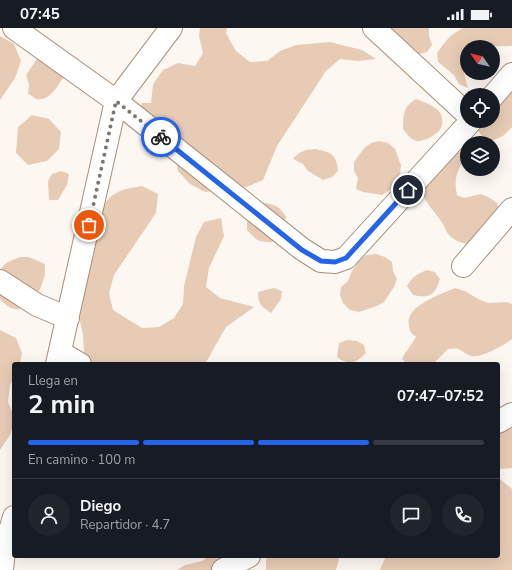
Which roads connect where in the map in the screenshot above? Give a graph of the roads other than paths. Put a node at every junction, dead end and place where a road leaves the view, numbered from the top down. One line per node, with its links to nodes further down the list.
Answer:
1 (14, 28): 6 (street)
2 (171, 28): 6 (street)
3 (374, 28): 7 (street)
4 (512, 74): 5 (street)
5 (500, 88)
6 (116, 101): 8 (street); 12 (street)
7 (460, 108)
8 (465, 128)
9 (512, 209): 10 (street)
10 (463, 266)
11 (0, 281): 12 (street)
12 (68, 318): 13 (street)
13 (59, 358): 14 (street)
14 (73, 362)
15 (512, 414): 16 (street)
16 (500, 421)
17 (12, 524): 18 (street)
18 (2, 556)
19 (245, 558): 20 (street)
20 (223, 570)

